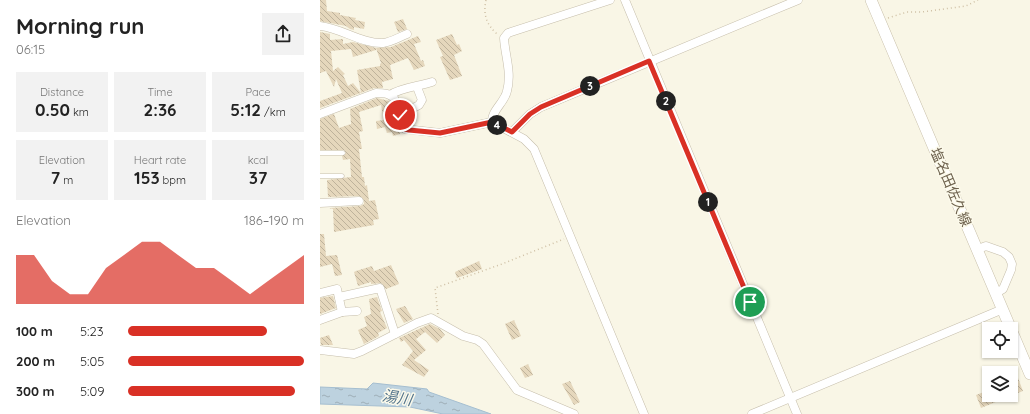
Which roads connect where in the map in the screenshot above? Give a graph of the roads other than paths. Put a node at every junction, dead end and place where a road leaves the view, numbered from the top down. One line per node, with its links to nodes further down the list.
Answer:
1 (610, 0): 13 (street)
2 (625, 0): 7 (street)
3 (798, 0): 7 (street)
4 (871, 0): 21 (main road, 塩名田佐久線)
5 (320, 26): 6 (street)
6 (407, 34)
7 (649, 61): 14 (street); 32 (street)
8 (432, 82): 9 (street)
9 (417, 87): 10 (street); 12 (street)
10 (390, 95): 11 (street); 12 (street)
11 (320, 114)
12 (400, 115): 13 (street)
13 (492, 122): 14 (street)
14 (512, 132): 34 (street)
15 (343, 153): 16 (lane)
16 (320, 154)
17 (320, 176): 18 (lane)
18 (342, 176)
19 (359, 201): 20 (street)
20 (320, 202)
21 (978, 249): 23 (main road, 塩名田佐久線); 23 (street)
22 (320, 293): 24 (street)
23 (996, 293): 25 (main road, 塩名田佐久線)
24 (339, 297): 27 (street); 29 (street)
25 (1003, 310): 31 (main road, 塩名田佐久線); 32 (street)
26 (357, 311): 27 (street)
27 (342, 312): 28 (street)
28 (320, 320)
29 (396, 334): 30 (street); 33 (street)
30 (320, 350)
31 (1030, 374)
32 (791, 398): 35 (street); 36 (street)
33 (574, 414)
34 (644, 414)
35 (752, 414)
36 (797, 414)

